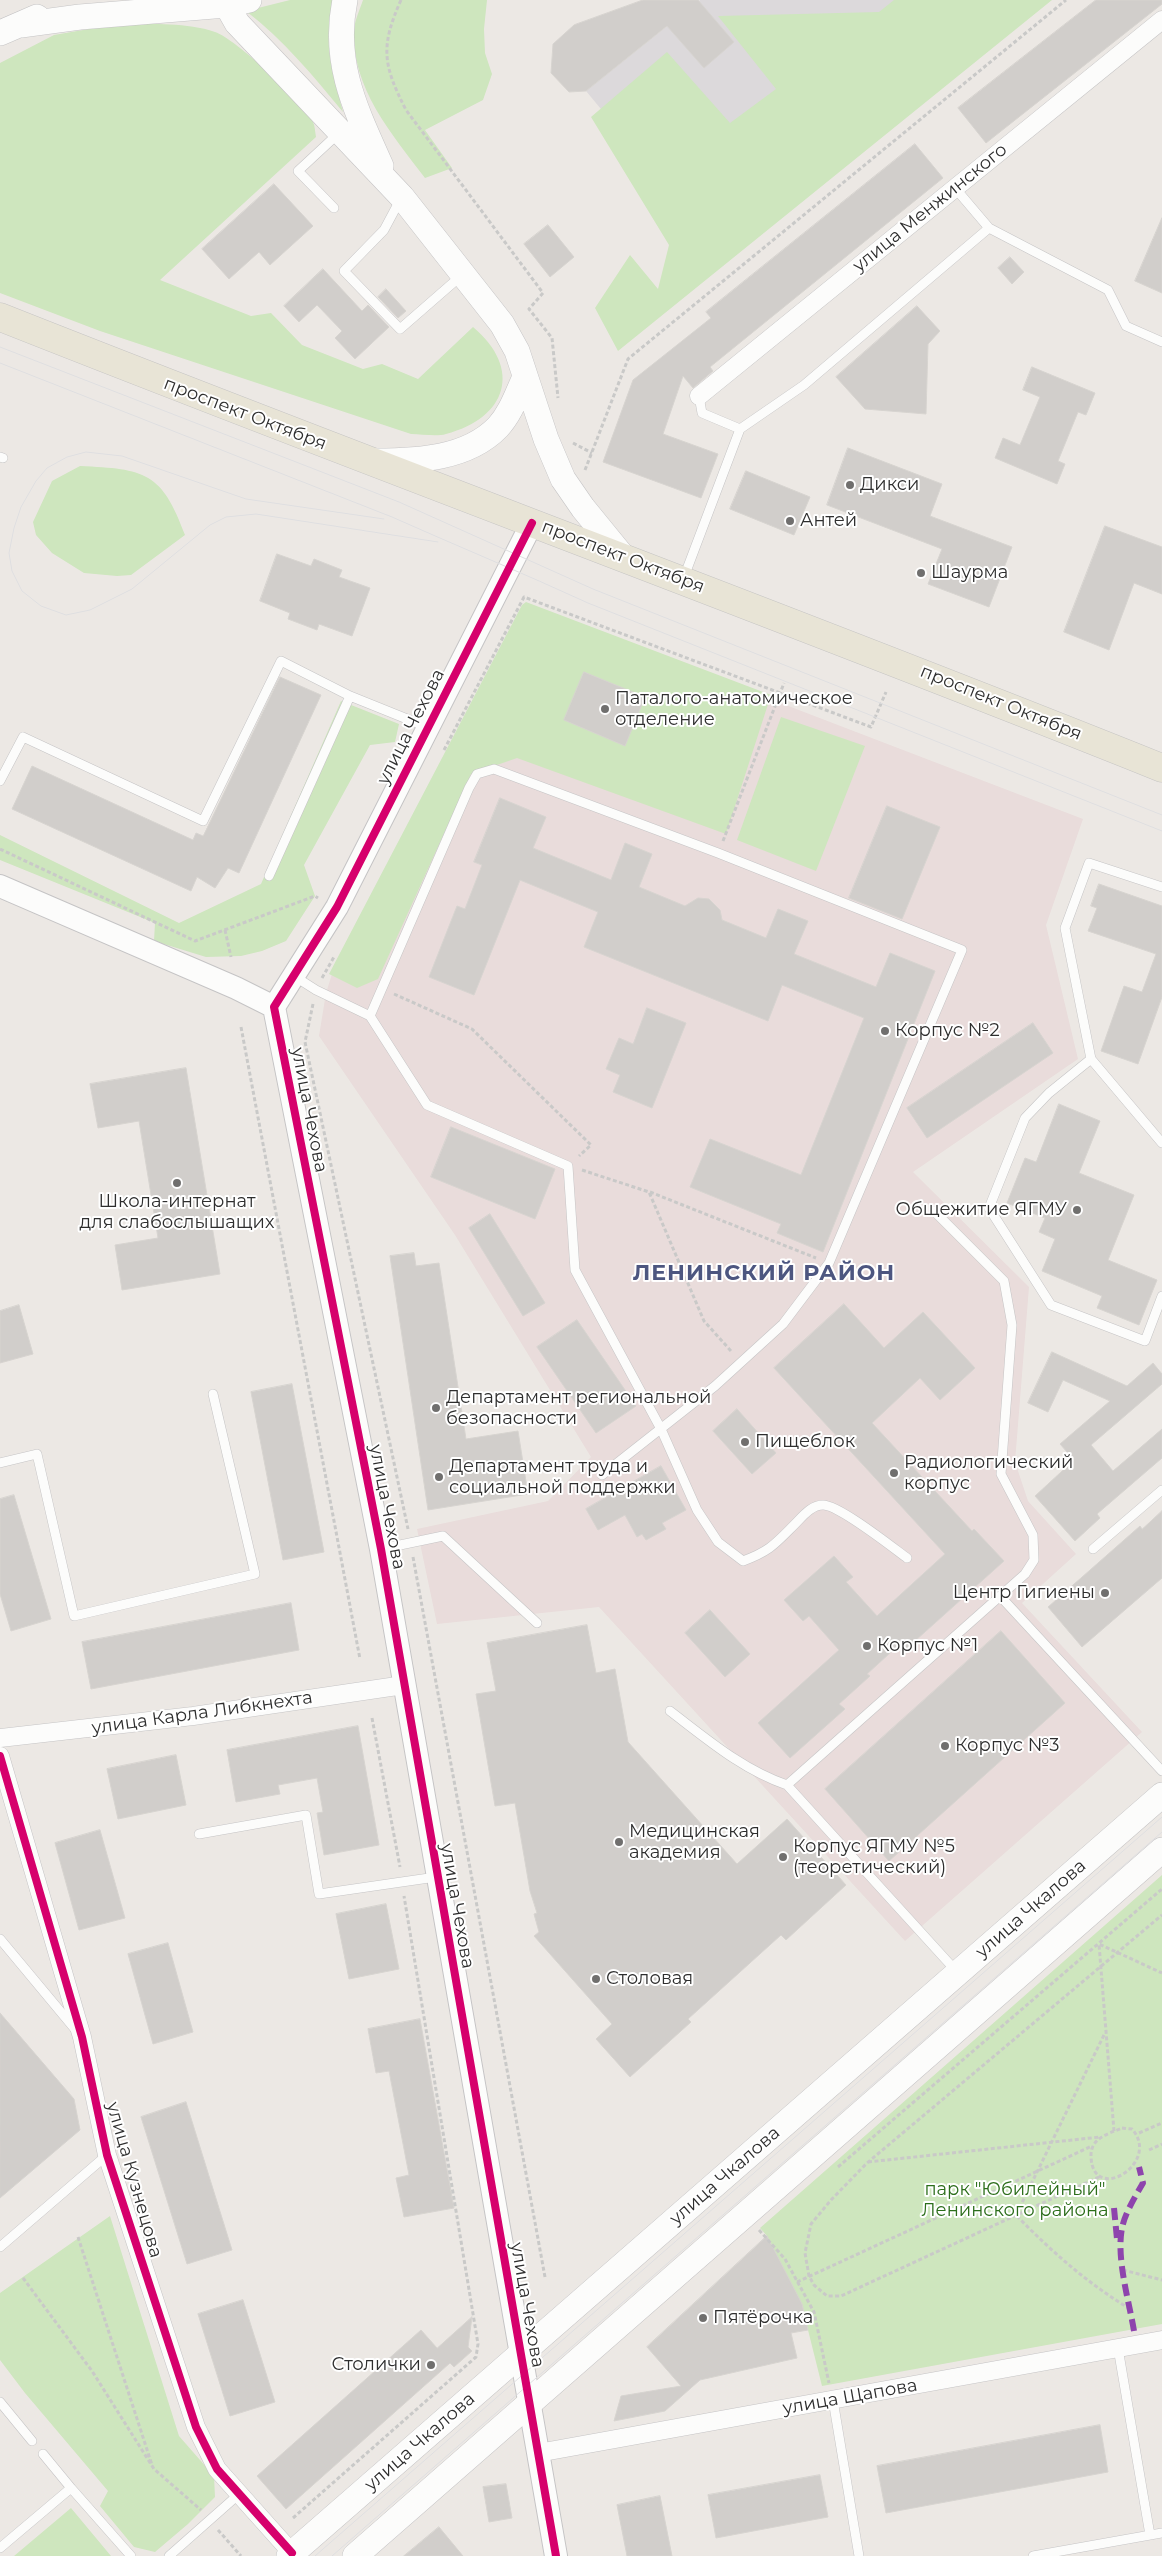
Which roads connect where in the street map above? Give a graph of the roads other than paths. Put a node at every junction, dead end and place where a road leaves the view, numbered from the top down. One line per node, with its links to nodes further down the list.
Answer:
1 (72, 0): 5 (main road)
2 (345, 0): 8 (main road)
3 (233, 2): 5 (main road); 6 (main road)
4 (1162, 20): 7 (street, улица Менжинского)
5 (11, 29)
6 (340, 132): 8 (main road); 9 (lane)
7 (955, 188): 10 (lane); 15 (street, улица Менжинского)
8 (402, 197): 11 (main road); 11 (lane)
9 (334, 208)
10 (989, 228): 13 (lane); 16 (lane)
11 (463, 274): 14 (main road)
12 (0, 317): 17 (main road, проспект Октября)
13 (1162, 342)
14 (525, 377): 17 (main road); 19 (main road)
15 (698, 396): 16 (lane)
16 (740, 428): 20 (lane)
17 (366, 461): 18 (main road, проспект Октября)
18 (532, 523): 19 (main road, проспект Октября); 22 (street, улица Чехова)
19 (623, 557): 20 (main road, проспект Октября)
20 (683, 580): 23 (main road, проспект Октября)
21 (350, 696): 22 (lane); 24 (lane); 25 (lane)
22 (427, 727): 28 (street, улица Чехова)
23 (1162, 768)
24 (0, 781)
25 (269, 876)
26 (0, 886): 29 (street)
27 (1162, 887): 31 (lane)
28 (294, 976): 29 (street, улица Чехова); 30 (lane)
29 (274, 1007): 40 (street, улица Чехова)
30 (370, 1016): 36 (lane); 36 (lane)
31 (1091, 1059): 32 (lane); 34 (lane)
32 (1162, 1142)
33 (934, 1212): 43 (lane)
34 (1162, 1296)
35 (213, 1394): 37 (lane)
36 (661, 1429): 38 (lane); 42 (lane)
37 (0, 1463)
38 (602, 1475)
39 (1162, 1490): 41 (lane)
40 (381, 1549): 44 (lane); 45 (street, улица Чехова)
41 (1093, 1549)
42 (907, 1558)
43 (1000, 1596): 49 (lane); 50 (lane)
44 (538, 1623)
45 (404, 1685): 47 (street, улица Карла Либкнехта); 54 (street, улица Чехова)
46 (670, 1712): 50 (lane)
47 (0, 1738)
48 (0, 1756): 57 (street, улица Кузнецова)
49 (1162, 1770)
50 (787, 1785): 56 (lane)
51 (1162, 1795): 56 (main road, улица Чкалова)
52 (199, 1834): 54 (lane)
53 (1162, 1850): 65 (main road)
54 (437, 1877): 62 (street, улица Чехова)
55 (0, 1939): 57 (lane)
56 (958, 1973): 62 (main road, улица Чкалова)
57 (82, 2037): 58 (street, улица Кузнецова)
58 (107, 2155): 59 (lane); 70 (street, улица Кузнецова)
59 (0, 2247)
60 (1162, 2340): 61 (street, улица Щапова)
61 (1118, 2348): 63 (street, улица Щапова); 72 (lane)
62 (521, 2354): 65 (street, улица Чехова); 75 (main road, улица Чкалова)
63 (831, 2393): 68 (street, улица Щапова); 80 (lane)
64 (0, 2402): 66 (lane)
65 (529, 2402): 68 (street, улица Чехова); 78 (main road)
66 (32, 2441)
67 (43, 2454): 69 (lane)
68 (538, 2454): 79 (street, улица Чехова)
69 (72, 2488): 73 (lane); 76 (lane)
70 (238, 2495): 75 (street, улица Кузнецова); 77 (lane)
71 (1162, 2533): 72 (lane)
72 (1150, 2536): 74 (lane)
73 (0, 2548)
74 (1053, 2554): 81 (lane)
75 (290, 2555)
76 (132, 2556)
77 (169, 2556)
78 (355, 2556)
79 (556, 2556)
80 (858, 2556)
81 (1033, 2556)

